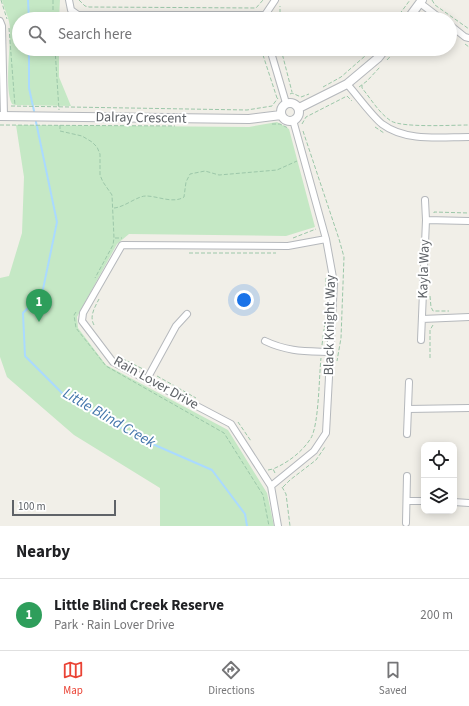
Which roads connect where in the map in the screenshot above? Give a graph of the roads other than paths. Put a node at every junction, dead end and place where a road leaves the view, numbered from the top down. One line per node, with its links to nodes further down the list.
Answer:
1 (69, 0): 4 (street)
2 (278, 1): 5 (street)
3 (421, 1): 6 (street); 7 (street)
4 (74, 12)
5 (269, 12)
6 (413, 12)
7 (434, 12)
8 (0, 22): 17 (street)
9 (457, 31): 10 (street)
10 (469, 38)
11 (272, 56): 14 (street)
12 (380, 56): 13 (street)
13 (347, 84): 15 (street); 19 (street)
14 (285, 99): 15 (street); 16 (street)
15 (299, 108): 18 (street)
16 (281, 115): 17 (street, Dalray Crescent); 18 (street)
17 (2, 116)
18 (293, 120): 23 (street, Black Knight Way)
19 (469, 137)
20 (425, 200): 21 (street, Kayla Way)
21 (426, 220): 22 (street, Kayla Way); 26 (street, Kayla Way)
22 (469, 221)
23 (323, 240): 29 (street, Black Knight Way); 30 (street, Rain Lover Drive)
24 (187, 314): 30 (street)
25 (469, 318): 26 (street, Kayla Way)
26 (422, 319): 27 (street, Kayla Way)
27 (421, 340)
28 (265, 341): 29 (street)
29 (330, 352): 36 (street, Black Knight Way)
30 (147, 379): 36 (street, Rain Lover Drive)
31 (409, 382): 33 (street)
32 (469, 408): 33 (street)
33 (408, 409): 34 (street)
34 (407, 434)
35 (407, 476): 37 (street)
36 (271, 486): 42 (street, Rain Lover Drive)
37 (407, 501): 38 (street); 41 (street)
38 (421, 501)
39 (457, 502): 40 (street)
40 (469, 503)
41 (406, 523)
42 (278, 526)

